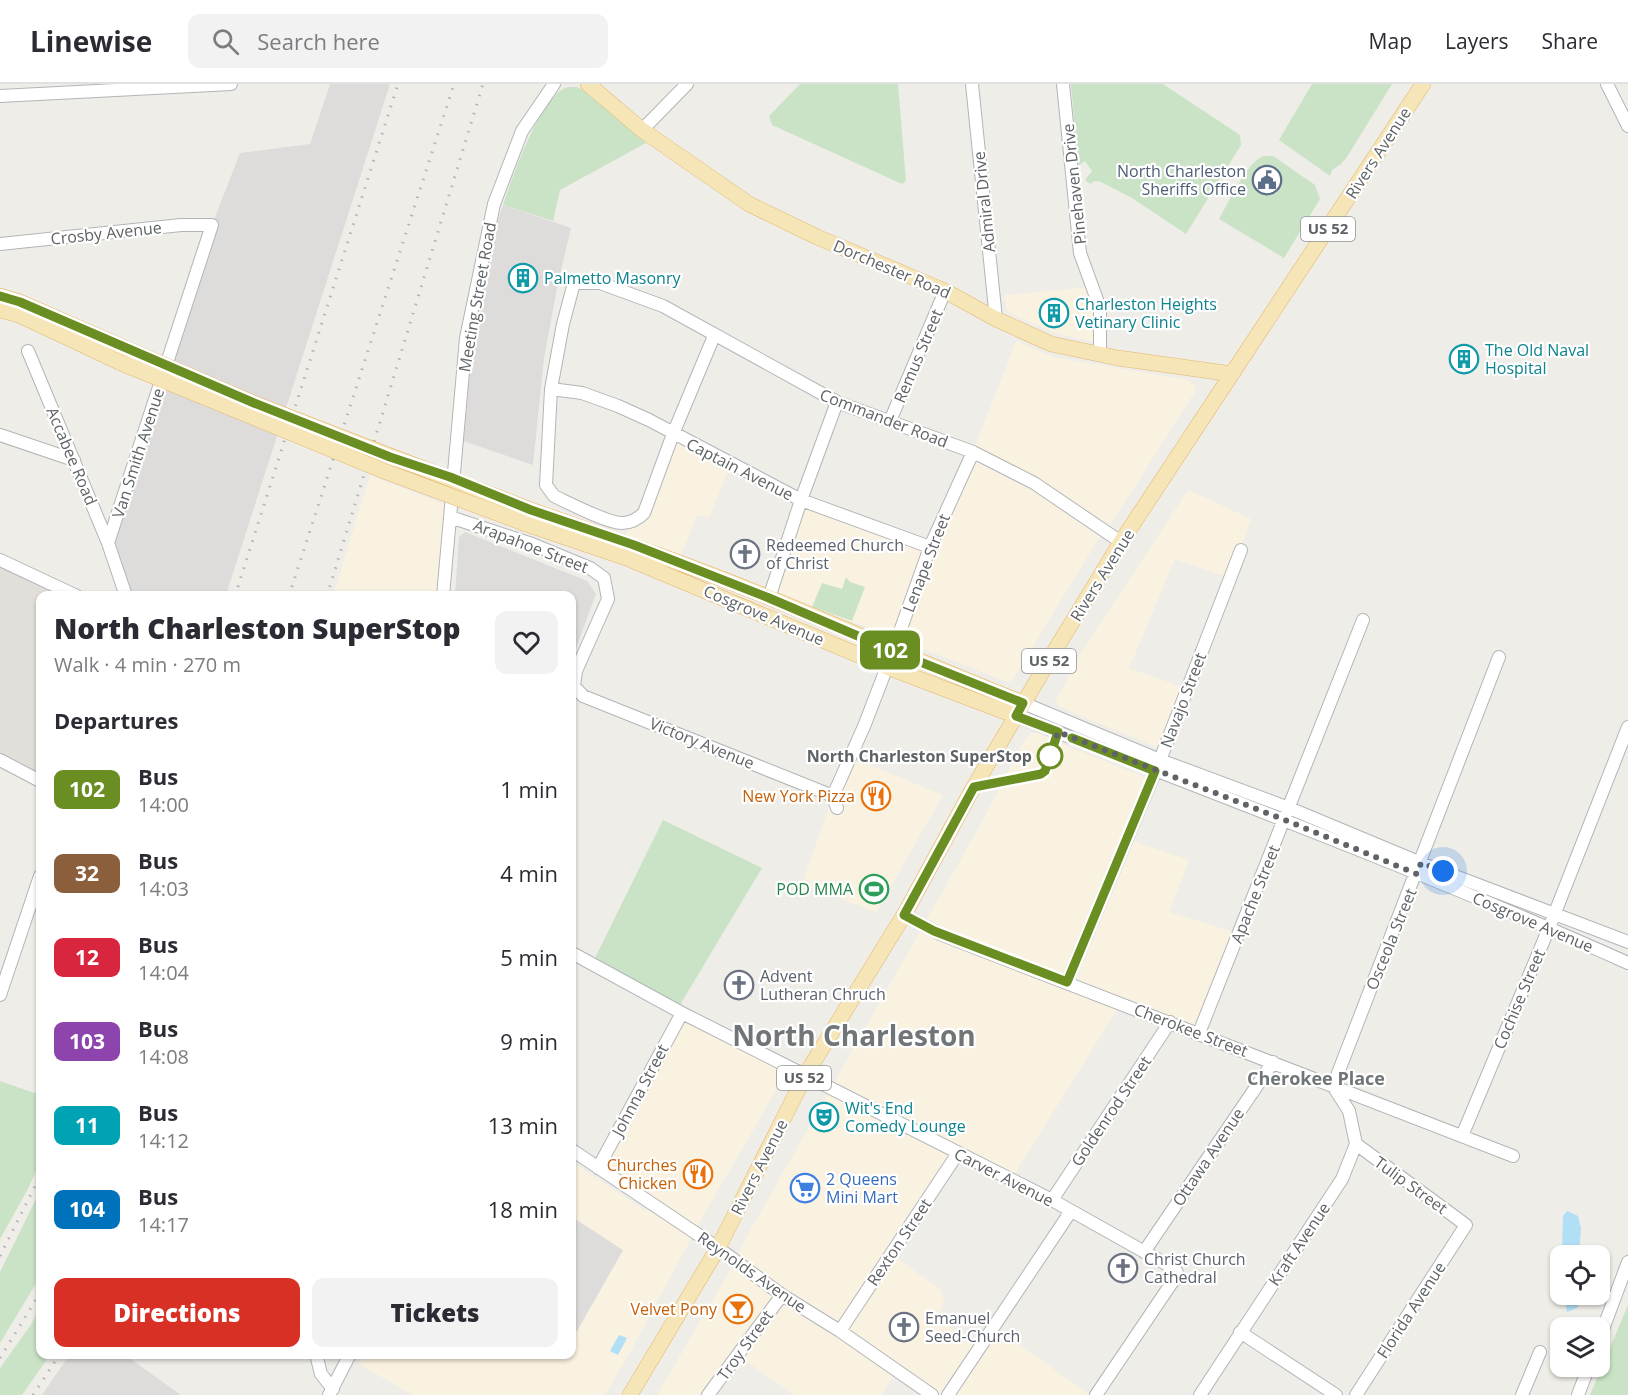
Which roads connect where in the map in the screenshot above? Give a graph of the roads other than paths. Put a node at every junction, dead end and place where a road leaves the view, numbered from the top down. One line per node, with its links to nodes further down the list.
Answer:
1 (231, 84): 9 (street)
2 (554, 84): 31 (street, Meeting Street Road)
3 (588, 84): 11 (main road, Dorchester Road)
4 (687, 84): 11 (street)
5 (972, 84): 17 (street, Admiral Drive)
6 (1063, 84): 20 (street, Pinehaven Drive)
7 (1423, 84): 22 (main road, Rivers Avenue / US 52)
8 (1607, 84): 10 (street)
9 (0, 96)
10 (1628, 126)
11 (642, 129): 14 (main road, Dorchester Road)
12 (212, 225): 13 (street, Crosby Avenue); 34 (street, Van Smith Avenue)
13 (0, 244)
14 (945, 291): 17 (main road, Dorchester Road); 25 (street, Remus Street)
15 (0, 296): 21 (main road, Cosgrove Avenue)
16 (0, 310): 21 (main road, Cosgrove Avenue)
17 (996, 319): 20 (main road, Dorchester Road)
18 (714, 336): 23 (street, Commander Road); 24 (street, Commander Road); 26 (street)
19 (28, 351): 29 (street, Accabee Road)
20 (1100, 354): 22 (main road, Dorchester Road)
21 (123, 356): 32 (main road, Cosgrove Avenue, bridge)
22 (1232, 374): 33 (main road, Rivers Avenue / US 52)
23 (552, 389): 26 (street, Captain Avenue); 26 (street)
24 (837, 402): 25 (street, Commander Road); 30 (street)
25 (890, 421): 28 (street, Commander Road)
26 (673, 434): 30 (street, Captain Avenue)
27 (0, 435): 29 (street)
28 (973, 452): 33 (street, Commander Road); 35 (street, Lenape Street)
29 (74, 460): 34 (street, Accabee Road)
30 (801, 500): 35 (street, Captain Avenue); 41 (street)
31 (450, 517): 40 (street, Meeting Street Road); 46 (street, Arapahoe Street)
32 (528, 517): 41 (main road, Cosgrove Avenue); 45 (main road, Cosgrove Avenue)
33 (1121, 542): 48 (main road, Rivers Avenue / US 52)
34 (108, 543): 39 (street, Accabee Road)
35 (930, 547): 43 (street, Lenape Street)
36 (1241, 550): 51 (street, Navajo Street)
37 (0, 560): 38 (street)
38 (66, 591)
39 (124, 591)
40 (443, 591)
41 (769, 598): 43 (main road, Cosgrove Avenue)
42 (1363, 620): 54 (street, Apache Street)
43 (893, 651): 45 (street, Lenape Street); 48 (main road, Cosgrove Avenue)
44 (1499, 657): 55 (street, Osceola Street)
45 (887, 667): 48 (main road, Cosgrove Avenue); 53 (street, Lenape Street)
46 (576, 671)
47 (576, 688): 53 (street, Victory Avenue)
48 (1019, 710): 51 (street, Cosgrove Avenue); 58 (main road, Rivers Avenue / US 52)
49 (1628, 727): 57 (street, Cochise Street)
50 (0, 760): 52 (street)
51 (1158, 766): 54 (street, Cosgrove Avenue); 63 (street, Navajo Street)
52 (36, 779)
53 (835, 802)
54 (1287, 814): 55 (street, Cosgrove Avenue); 67 (street, Apache Street)
55 (1419, 869): 57 (street, Cosgrove Avenue); 59 (street, Cosgrove Avenue); 70 (street, Osceola Street)
56 (36, 888): 64 (street)
57 (1554, 913): 59 (street, Cochise Street); 60 (street, Cosgrove Avenue)
58 (904, 915): 63 (street, Cherokee Street); 69 (main road, Rivers Avenue / US 52)
59 (1549, 928): 62 (street, Cosgrove Avenue); 71 (street, Cochise Street)
60 (1628, 942)
61 (576, 959): 65 (street, Carver Avenue)
62 (1628, 963)
63 (1067, 982): 66 (street, Cherokee Street)
64 (0, 995)
65 (682, 1013): 69 (street, Carver Avenue); 76 (street, Johnna Street)
66 (1170, 1022): 67 (street, Cherokee Street); 77 (street, Goldenrod Street)
67 (1199, 1033): 68 (street, Cherokee Street)
68 (1273, 1062): 70 (street, Cherokee Street); 81 (street, Ottawa Avenue)
69 (806, 1074): 74 (street, Carver Avenue); 80 (main road, Rivers Avenue / US 52)
70 (1333, 1086): 71 (street, Cherokee Street); 72 (street)
71 (1462, 1136): 75 (street, Cherokee Street)
72 (1356, 1144): 79 (street, Tulip Street); 86 (street, Kraft Avenue)
73 (576, 1153): 76 (street, Reynolds Avenue)
74 (958, 1153): 77 (street, Carver Avenue); 85 (street, Rexton Street)
75 (1513, 1156)
76 (598, 1168): 80 (street, Reynolds Avenue)
77 (1052, 1200): 78 (street, Carver Avenue)
78 (1071, 1211): 81 (street, Carver Avenue); 95 (street)
79 (1466, 1225): 99 (street, Florida Avenue)
80 (718, 1248): 83 (street, Reynolds Avenue); 92 (main road, Rivers Avenue / US 52)
81 (1144, 1252): 96 (street, Carver Avenue)
82 (1628, 1262): 84 (street)
83 (782, 1295): 85 (street, Reynolds Avenue); 93 (street, Troy Street)
84 (1608, 1317)
85 (840, 1331): 94 (street, Reynolds Avenue)
86 (1240, 1332): 97 (street, Kraft Avenue); 98 (street)
87 (1540, 1352): 100 (street)
88 (317, 1359): 91 (street)
89 (348, 1359): 91 (street)
90 (1585, 1377): 101 (street)
91 (331, 1392)
92 (630, 1395)
93 (708, 1395)
94 (932, 1395)
95 (948, 1395)
96 (1096, 1395)
97 (1200, 1395)
98 (1336, 1395)
99 (1356, 1395)
100 (1522, 1395)
101 (1578, 1395)

